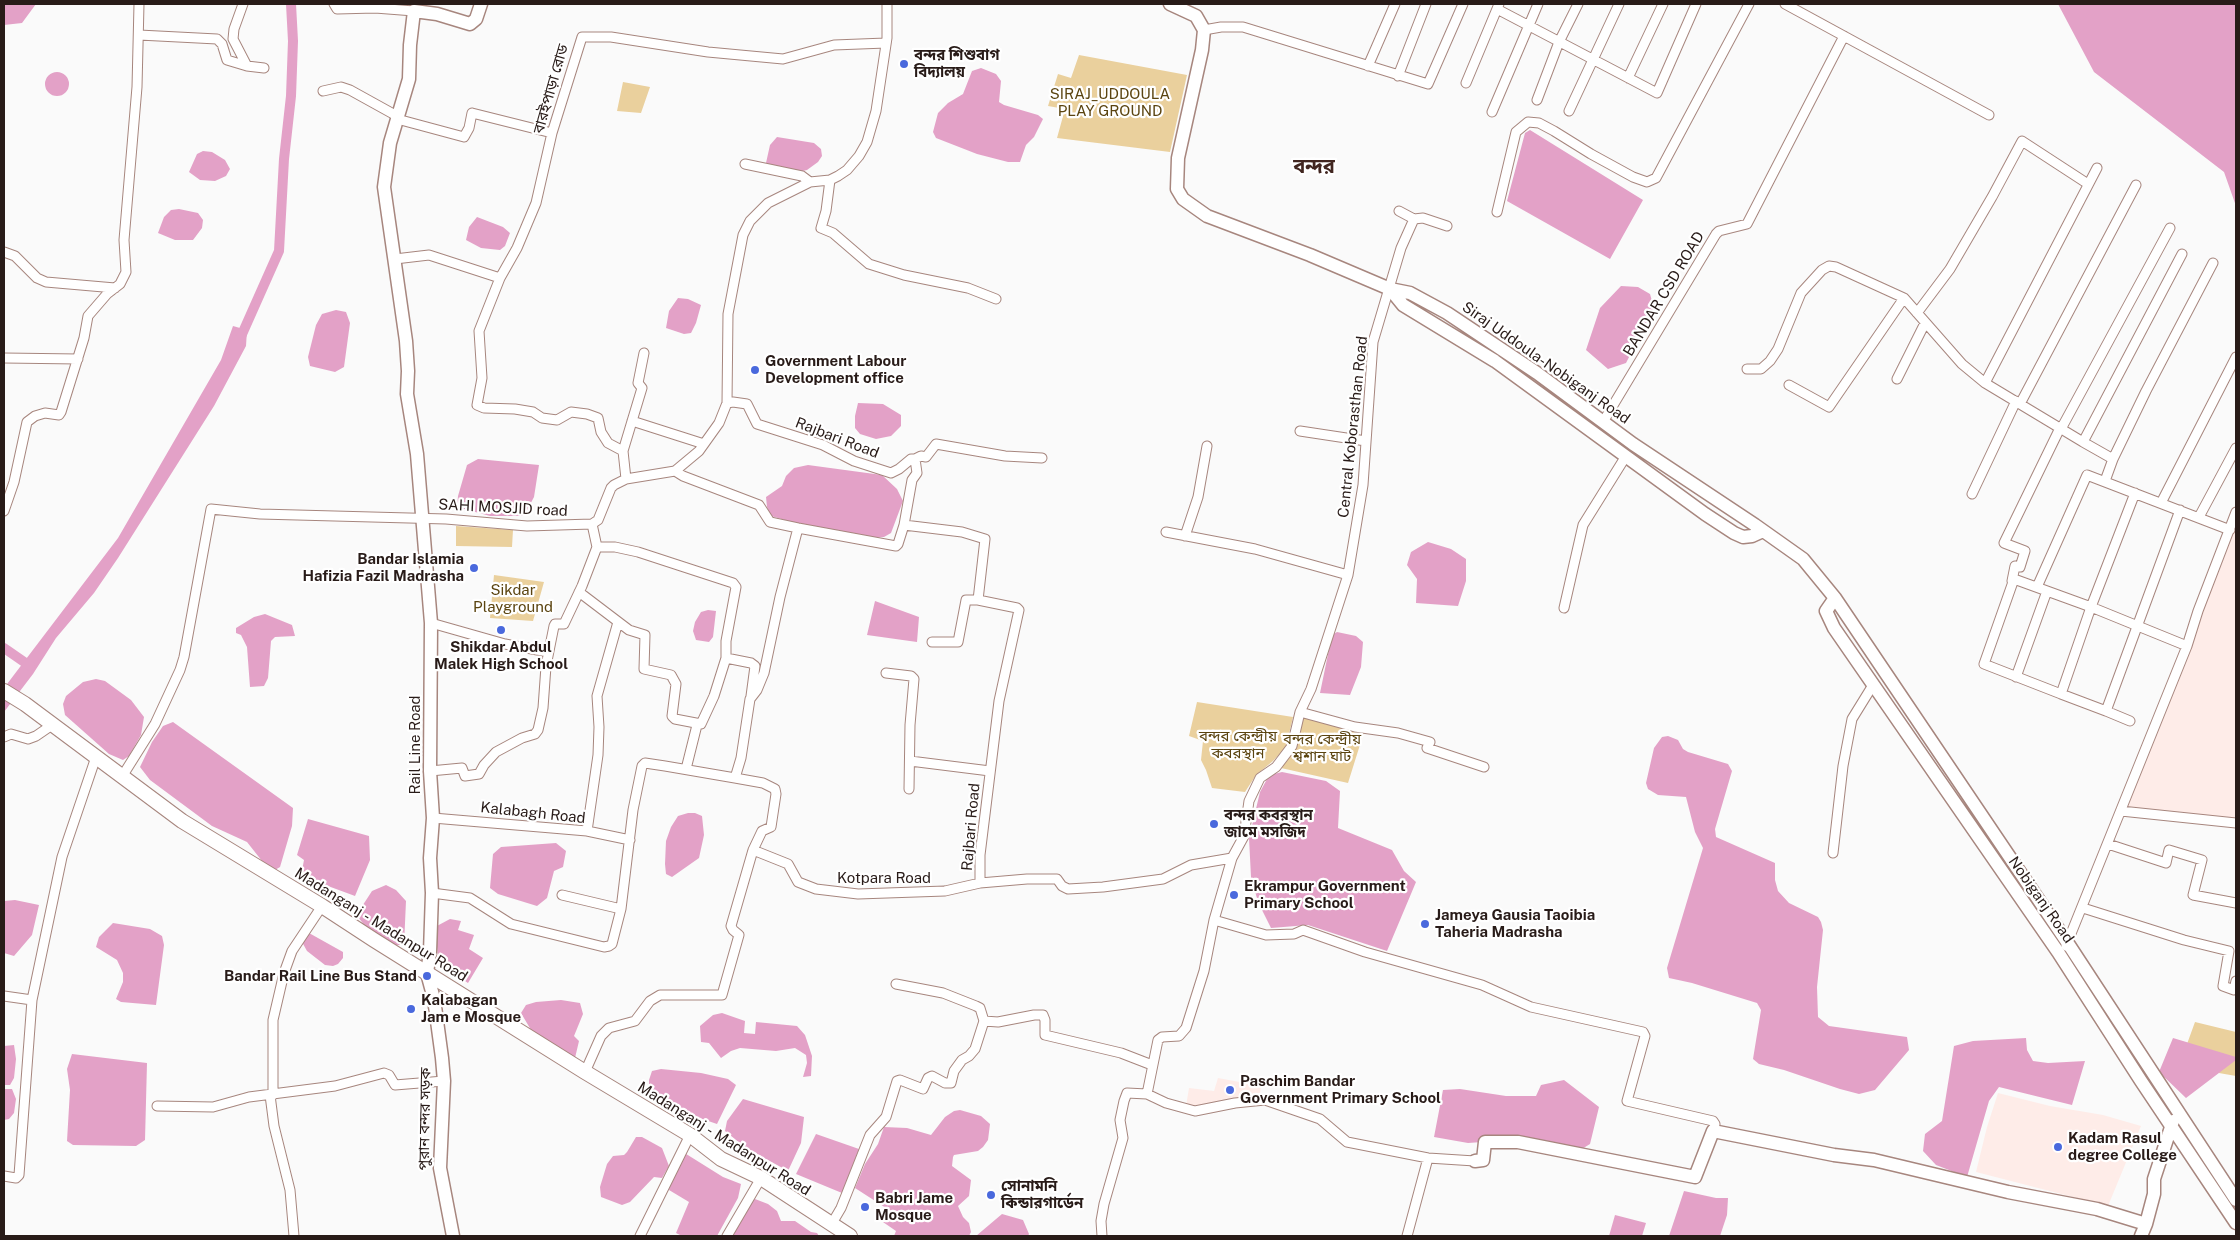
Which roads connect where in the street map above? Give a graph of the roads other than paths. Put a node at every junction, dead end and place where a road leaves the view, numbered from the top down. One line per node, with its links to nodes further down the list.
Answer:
1 (139, 4): 21 (street)
2 (243, 4): 26 (street)
3 (334, 4): 18 (street)
4 (480, 4): 18 (main road)
5 (887, 4): 24 (street)
6 (1170, 4): 20 (main road)
7 (1395, 4): 27 (street)
8 (1426, 4): 29 (street)
9 (1463, 4): 29 (street)
10 (1538, 4): 19 (street)
11 (1578, 4): 23 (street)
12 (1619, 4): 25 (street)
13 (1663, 4): 30 (street)
14 (1696, 4): 30 (street)
15 (1750, 4): 46 (street)
16 (1785, 4): 22 (street)
17 (1498, 6): 19 (street); 31 (street)
18 (414, 11): 37 (main road, Rail Line Road)
19 (1528, 25): 23 (street); 35 (street)
20 (1204, 30): 27 (street); 56 (main road, Siraj Uddoula-Nobiganj Road)
21 (140, 35): 26 (street); 55 (street)
22 (1844, 36): 36 (street); 72 (street, BANDAR CSD ROAD)
23 (1559, 42): 25 (street); 33 (street)
24 (886, 43): 38 (street, বারইপাড়া রোড); 41 (street)
25 (1593, 60): 30 (street); 34 (street)
26 (247, 66): 28 (street)
27 (1368, 66): 29 (street)
28 (264, 68)
29 (1398, 76)
30 (1628, 78)
31 (1466, 83)
32 (323, 91): 37 (street)
33 (1537, 100)
34 (1569, 111)
35 (1492, 112)
36 (1989, 115)
37 (397, 118): 38 (street); 52 (main road, Rail Line Road)
38 (552, 133): 54 (street, বারইপাড়া রোড)
39 (745, 164): 42 (street)
40 (2097, 168): 43 (street)
41 (830, 180): 42 (street); 58 (street)
42 (810, 182): 70 (street)
43 (2088, 184): 59 (street); 67 (street)
44 (2136, 185): 69 (street)
45 (1399, 211): 47 (street)
46 (1497, 212)
47 (1414, 219): 48 (street); 56 (street, Central Koborasthan Road)
48 (1447, 226)
49 (2170, 228): 73 (street)
50 (4, 252): 55 (street)
51 (2182, 254): 76 (street)
52 (394, 259): 54 (street); 96 (main road, Rail Line Road)
53 (2213, 263): 84 (street)
54 (500, 278): 80 (street, বারইপাড়া রোড)
55 (114, 288): 64 (street)
56 (1390, 289): 72 (main road, Siraj Uddoula-Nobiganj Road); 75 (street, Central Koborasthan Road); 81 (main road, Siraj Uddoula-Nobiganj Road)
57 (1904, 298): 59 (street); 65 (street); 68 (street)
58 (996, 299)
59 (1917, 313): 60 (street)
60 (1925, 323): 66 (street); 67 (street)
61 (644, 353): 71 (street)
62 (2236, 357): 92 (street)
63 (4, 358): 64 (street)
64 (78, 359): 94 (street)
65 (1747, 369)
66 (1896, 379)
67 (1985, 382): 69 (street)
68 (1789, 385)
69 (2018, 402): 73 (street); 91 (street)
70 (727, 403): 77 (street); 83 (street, Rajbari Road)
71 (632, 422): 77 (street); 80 (street)
72 (1603, 422): 86 (main road, Siraj Uddoula-Nobiganj Road)
73 (2061, 428): 76 (street); 107 (street)
74 (1300, 431): 75 (street)
75 (1366, 441): 106 (street, Central Koborasthan Road)
76 (2083, 442): 84 (street)
77 (704, 444): 85 (street)
78 (1208, 446): 104 (street)
79 (2236, 448): 97 (street)
80 (623, 450): 87 (street)
81 (1626, 456): 89 (main road, Siraj Uddoula-Nobiganj Road); 114 (street)
82 (1042, 458): 83 (street)
83 (915, 459): 99 (street)
84 (2113, 459): 88 (street)
85 (675, 471): 87 (street); 100 (street)
86 (1678, 474): 89 (main road); 102 (main road, Nobiganj Road)
87 (626, 479): 98 (street)
88 (2105, 481): 90 (street); 108 (street)
89 (1670, 487): 102 (main road)
90 (2135, 493): 92 (street); 113 (street)
91 (1972, 494)
92 (2161, 503): 93 (street)
93 (2180, 510): 97 (street); 117 (street)
94 (4, 511)
95 (2236, 512): 101 (street)
96 (422, 517): 98 (street, SAHI MOSJID road); 116 (main road, Rail Line Road); 140 (street, SAHI MOSJID road)
97 (2198, 518): 101 (street)
98 (592, 524): 105 (street)
99 (904, 525): 100 (street); 112 (street)
100 (798, 528): 127 (street)
101 (2230, 530): 119 (street)
102 (1764, 531): 111 (main road, Nobiganj Road)
103 (1166, 532): 104 (street)
104 (1184, 536): 106 (street)
105 (597, 547): 110 (street); 121 (street)
106 (1348, 575): 129 (street, Central Koborasthan Road)
107 (2012, 581): 108 (street); 123 (street)
108 (2037, 588): 109 (street)
109 (2047, 591): 113 (street); 123 (street)
110 (579, 592): 115 (street); 120 (street)
111 (1835, 598): 124 (main road, Nobiganj Road); 160 (main road, Nobiganj Road)
112 (978, 600): 118 (street); 139 (street, Rajbari Road)
113 (2091, 607): 117 (street); 126 (street)
114 (1564, 608)
115 (618, 622): 132 (street); 146 (street)
116 (431, 623): 120 (street); 138 (main road, Rail Line Road)
117 (2137, 626): 119 (street); 128 (street)
118 (932, 642)
119 (2187, 646): 143 (street)
120 (548, 652): 138 (street)
121 (726, 658): 127 (street); 132 (street)
122 (886, 673): 135 (street)
123 (2016, 677): 126 (street)
124 (1873, 685): 150 (street); 160 (main road, Nobiganj Road)
125 (4, 691): 131 (main road, Madanganj - Madanpur Road)
126 (2061, 694): 128 (street)
127 (750, 699): 141 (street)
128 (2106, 711): 130 (street)
129 (1300, 712): 136 (street); 151 (street, Central Koborasthan Road)
130 (2130, 721)
131 (52, 725): 133 (street); 134 (main road, Madanganj - Madanpur Road)
132 (697, 725): 137 (street)
133 (4, 738)
134 (96, 757): 140 (main road, Madanganj - Madanpur Road); 165 (street)
135 (910, 761): 139 (street); 142 (street)
136 (1484, 766)
137 (686, 769): 141 (street); 147 (street)
138 (430, 771): 144 (main road, Rail Line Road)
139 (990, 771): 152 (street, Rajbari Road)
140 (123, 776): 156 (main road, Madanganj - Madanpur Road)
141 (735, 778): 149 (street)
142 (909, 789)
143 (2120, 811): 145 (street); 148 (street)
144 (433, 818): 146 (street, Kalabagh Road); 153 (main road, Rail Line Road)
145 (2236, 823)
146 (587, 832): 147 (street, Kalabagh Road)
147 (630, 840): 158 (street)
148 (2108, 844): 155 (street); 157 (street)
149 (753, 850): 152 (street, Kotpara Road); 168 (street)
150 (1833, 852)
151 (1232, 858): 152 (street, Kotpara Road); 159 (street, Central Koborasthan Road)
152 (980, 882)
153 (432, 893): 158 (street); 161 (main road, Rail Line Road)
154 (562, 895): 158 (street)
155 (2236, 903)
156 (322, 906): 161 (main road, Madanganj - Madanpur Road); 171 (street)
157 (2082, 908): 160 (street); 162 (street)
158 (620, 909)
159 (1214, 920): 167 (street, Central Koborasthan Road); 175 (street)
160 (2063, 948): 173 (main road, Nobiganj Road); 174 (main road, Nobiganj Road)
161 (427, 973): 168 (main road, Madanganj - Madanpur Road); 169 (main road, পুরান বন্দর সড়ক)
162 (2236, 982)
163 (896, 984): 166 (street)
164 (4, 996): 165 (street)
165 (32, 1000): 179 (street)
166 (984, 1021): 167 (street); 184 (street)
167 (1152, 1064): 170 (street, Central Koborasthan Road)
168 (585, 1072): 176 (main road, Madanganj - Madanpur Road)
169 (444, 1081): 171 (street); 186 (main road, পুরান বন্দর সড়ক)
170 (1147, 1094): 177 (street); 189 (street)
171 (272, 1095): 172 (street); 185 (street)
172 (157, 1106)
173 (2177, 1112): 174 (main road); 181 (main road, Nobiganj Road)
174 (2171, 1126): 182 (main road, Nobiganj Road); 183 (main road)
175 (1712, 1131): 178 (main road); 183 (main road)
176 (690, 1135): 180 (main road, Madanganj - Madanpur Road); 187 (street)
177 (1428, 1158): 178 (street); 190 (street)
178 (1475, 1161)
179 (4, 1176)
180 (760, 1178): 184 (main road, Madanganj - Madanpur Road); 188 (street)
181 (2236, 1200)
182 (2236, 1223)
183 (2146, 1224): 191 (main road)
184 (840, 1232)
185 (294, 1236)
186 (452, 1236)
187 (640, 1236)
188 (727, 1236)
189 (1102, 1236)
190 (1407, 1236)
191 (2141, 1236)

